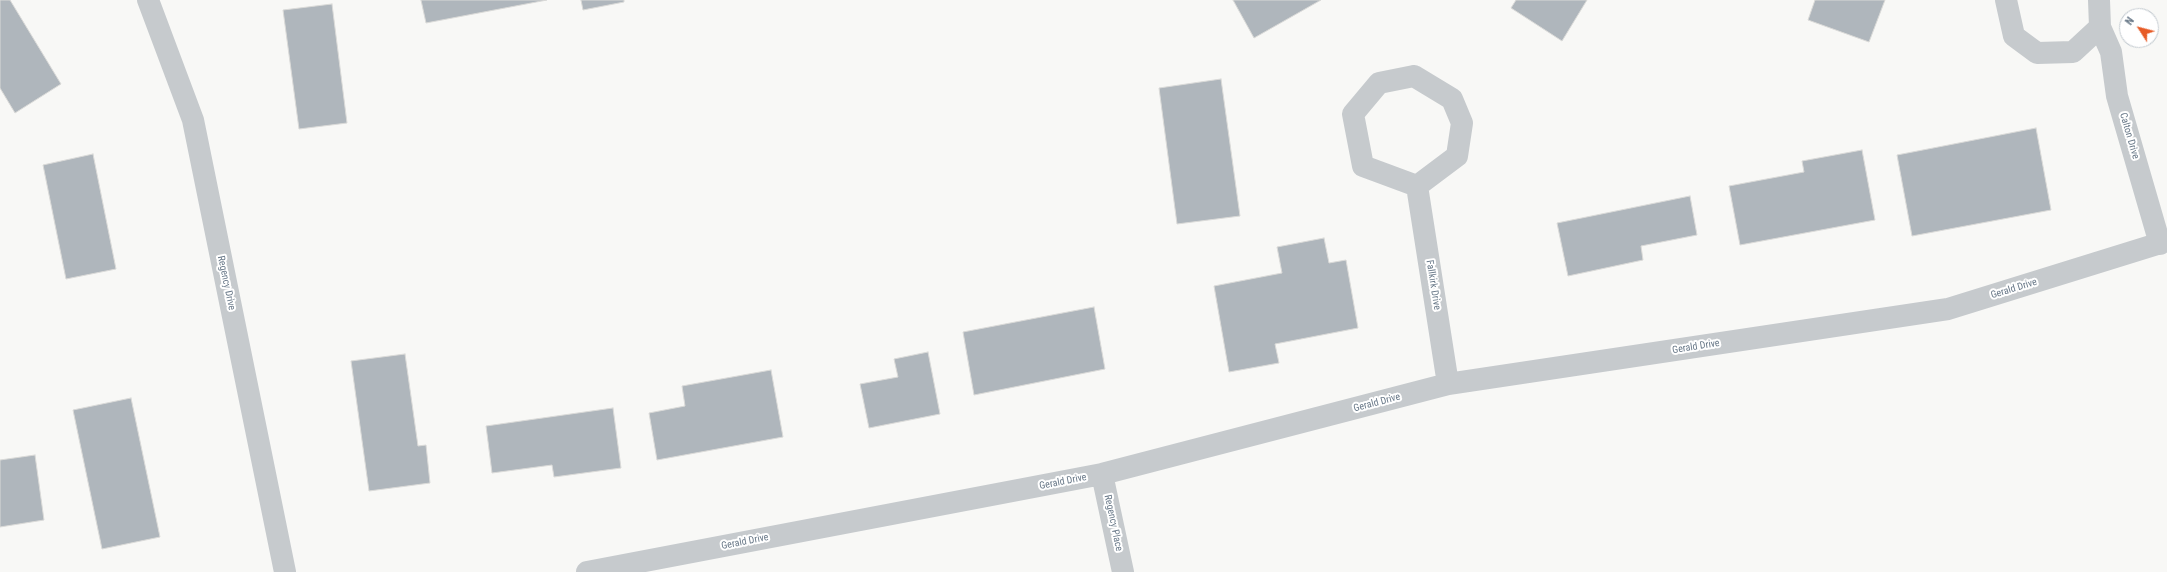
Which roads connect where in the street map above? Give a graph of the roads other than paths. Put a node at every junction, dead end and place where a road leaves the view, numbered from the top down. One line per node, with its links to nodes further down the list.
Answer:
1 (148, 0): 9 (street, Regency Drive)
2 (2006, 0): 4 (street)
3 (2099, 0): 4 (street, Calton Drive)
4 (2100, 27): 6 (street, Calton Drive)
5 (1417, 186): 5 (street); 7 (street, Fallkirk Drive)
6 (2164, 242): 7 (street, Gerald Drive)
7 (1448, 384): 8 (street, Gerald Drive)
8 (1102, 474): 10 (street, Gerald Drive); 11 (street, Regency Place)
9 (286, 572)
10 (587, 572)
11 (1123, 572)

